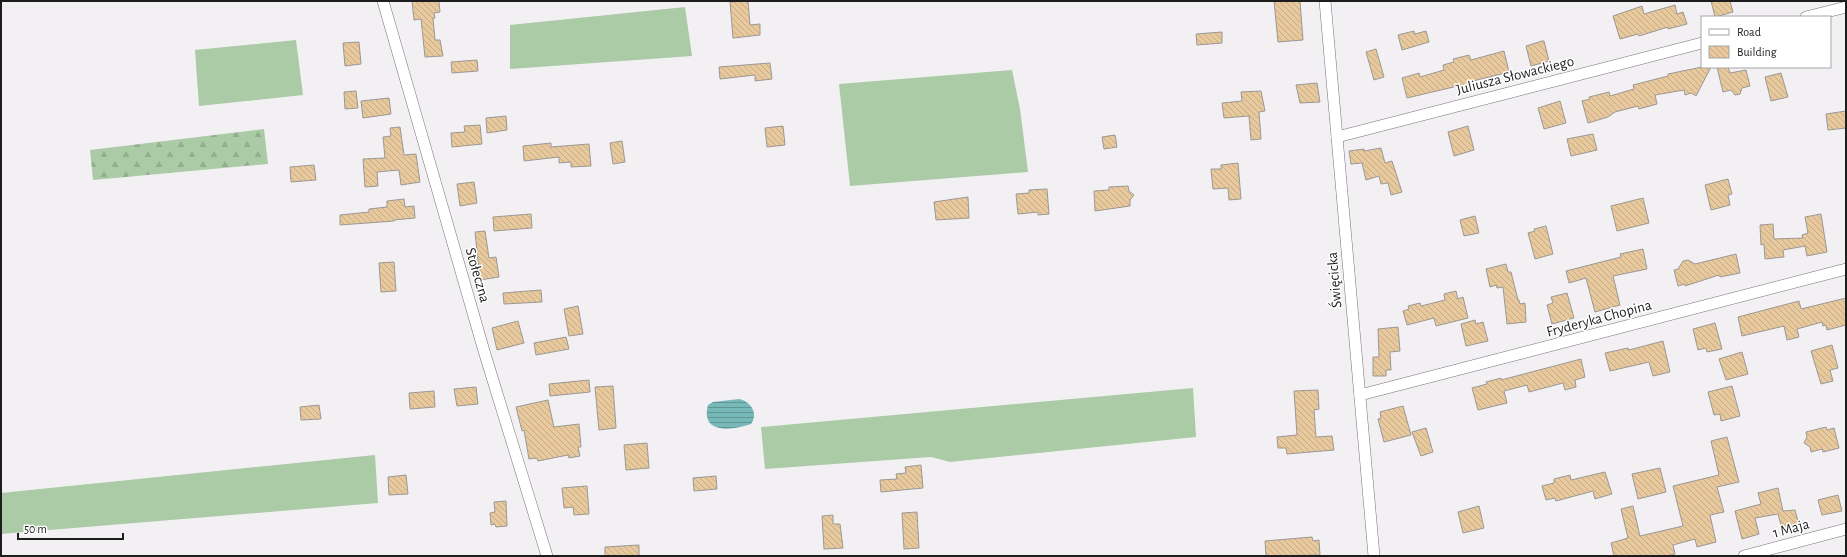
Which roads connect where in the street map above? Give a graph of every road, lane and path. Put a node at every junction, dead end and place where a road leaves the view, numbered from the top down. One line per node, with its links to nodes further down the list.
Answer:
1 (383, 1): 10 (street, Stołeczna)
2 (1325, 1): 6 (street, Święcicka)
3 (1846, 7): 4 (street)
4 (1810, 16)
5 (1701, 43): 6 (street, Juliusza Słowackiego)
6 (1336, 137): 8 (street, Święcicka)
7 (1846, 269): 8 (street, Fryderyka Chopina)
8 (1360, 395): 11 (street, Święcicka)
9 (1846, 529): 12 (street, 1 Maja)
10 (546, 556)
11 (1374, 556)
12 (1744, 556)

